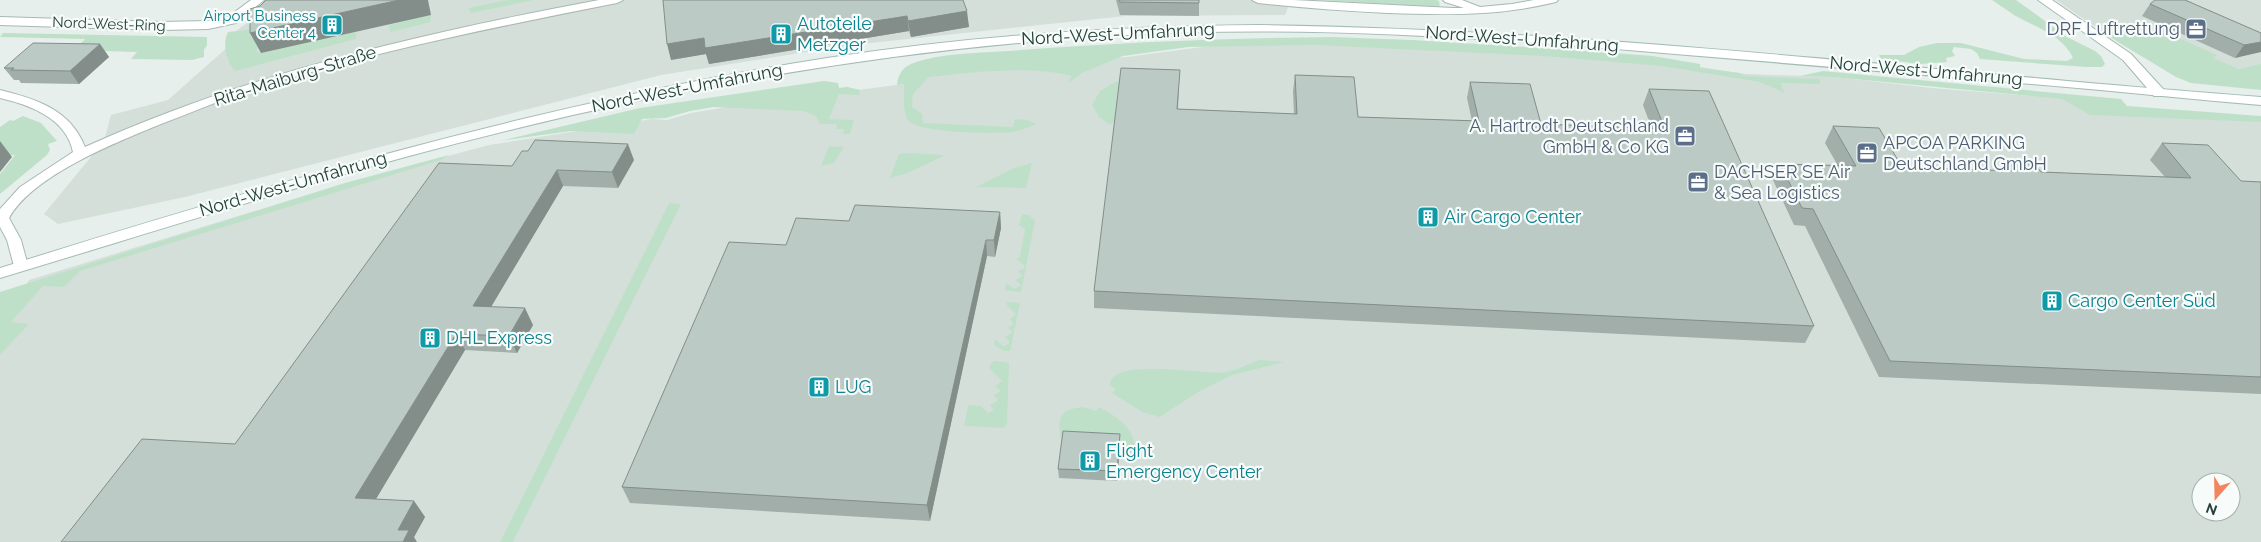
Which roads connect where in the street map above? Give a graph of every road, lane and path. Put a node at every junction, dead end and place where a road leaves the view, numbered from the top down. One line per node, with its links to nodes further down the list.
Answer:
1 (258, 0): 8 (main road, Nord-West-Ring)
2 (617, 0): 12 (main road, Rita-Maiburg-Straße)
3 (1258, 0): 7 (main road)
4 (1449, 0): 7 (main road)
5 (1552, 0): 7 (main road)
6 (2044, 0): 9 (main road)
7 (1490, 11)
8 (0, 21)
9 (2159, 93): 11 (main road, Nord-West-Umfahrung); 14 (main road, Nord-West-Umfahrung)
10 (0, 94): 12 (main road)
11 (2261, 101)
12 (80, 154): 13 (main road, Rita-Maiburg-Straße)
13 (2, 221): 14 (main road, Rita-Maiburg-Straße)
14 (22, 266): 15 (main road, Nord-West-Umfahrung)
15 (0, 273)

